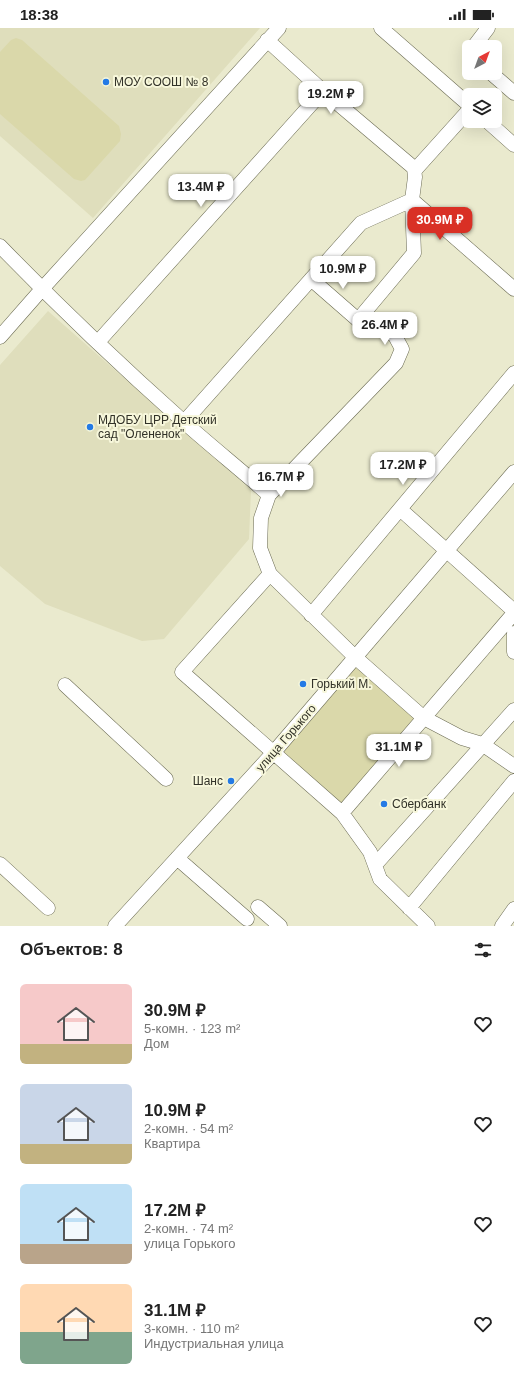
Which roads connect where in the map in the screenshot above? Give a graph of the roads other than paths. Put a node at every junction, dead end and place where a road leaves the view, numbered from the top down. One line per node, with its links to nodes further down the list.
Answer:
1 (279, 28): 4 (street)
2 (382, 28): 9 (street)
3 (488, 28): 5 (street)
4 (268, 40): 7 (street); 17 (street)
5 (479, 40)
6 (499, 80): 8 (street)
7 (323, 91): 13 (street); 21 (street)
8 (514, 93)
9 (462, 99)
10 (462, 118): 13 (street)
11 (495, 128): 12 (street)
12 (514, 145)
13 (415, 170): 14 (street)
14 (412, 200): 16 (street); 18 (street); 19 (street)
15 (0, 246): 17 (street)
16 (311, 279): 19 (street); 23 (street)
17 (42, 289): 20 (street); 21 (street)
18 (514, 289)
19 (358, 320): 25 (street)
20 (0, 337)
21 (98, 342): 23 (street)
22 (514, 373): 26 (street)
23 (184, 422): 25 (street)
24 (514, 472): 27 (street, улица Горького)
25 (269, 496): 28 (street)
26 (400, 509): 27 (street); 30 (street)
27 (446, 551): 29 (street); 33 (street, улица Горького)
28 (270, 574): 30 (street); 38 (street)
29 (514, 612): 36 (street)
30 (311, 615): 33 (street)
31 (514, 633): 32 (street)
32 (514, 652)
33 (355, 657): 36 (street); 38 (street, улица Горького)
34 (65, 686): 40 (street)
35 (514, 710): 37 (street)
36 (424, 718): 37 (street); 42 (street)
37 (482, 744): 39 (street); 45 (street)
38 (274, 752): 42 (street); 43 (street, улица Горького)
39 (514, 766)
40 (166, 779)
41 (514, 781): 48 (street)
42 (342, 813): 45 (street)
43 (177, 858): 50 (street); 51 (street, улица Горького)
44 (0, 864): 47 (street)
45 (374, 865): 48 (street)
46 (258, 907): 52 (street)
47 (48, 908)
48 (409, 908): 53 (street)
49 (514, 909): 54 (street)
50 (247, 920)
51 (115, 926)
52 (280, 926)
53 (428, 926)
54 (502, 926)

